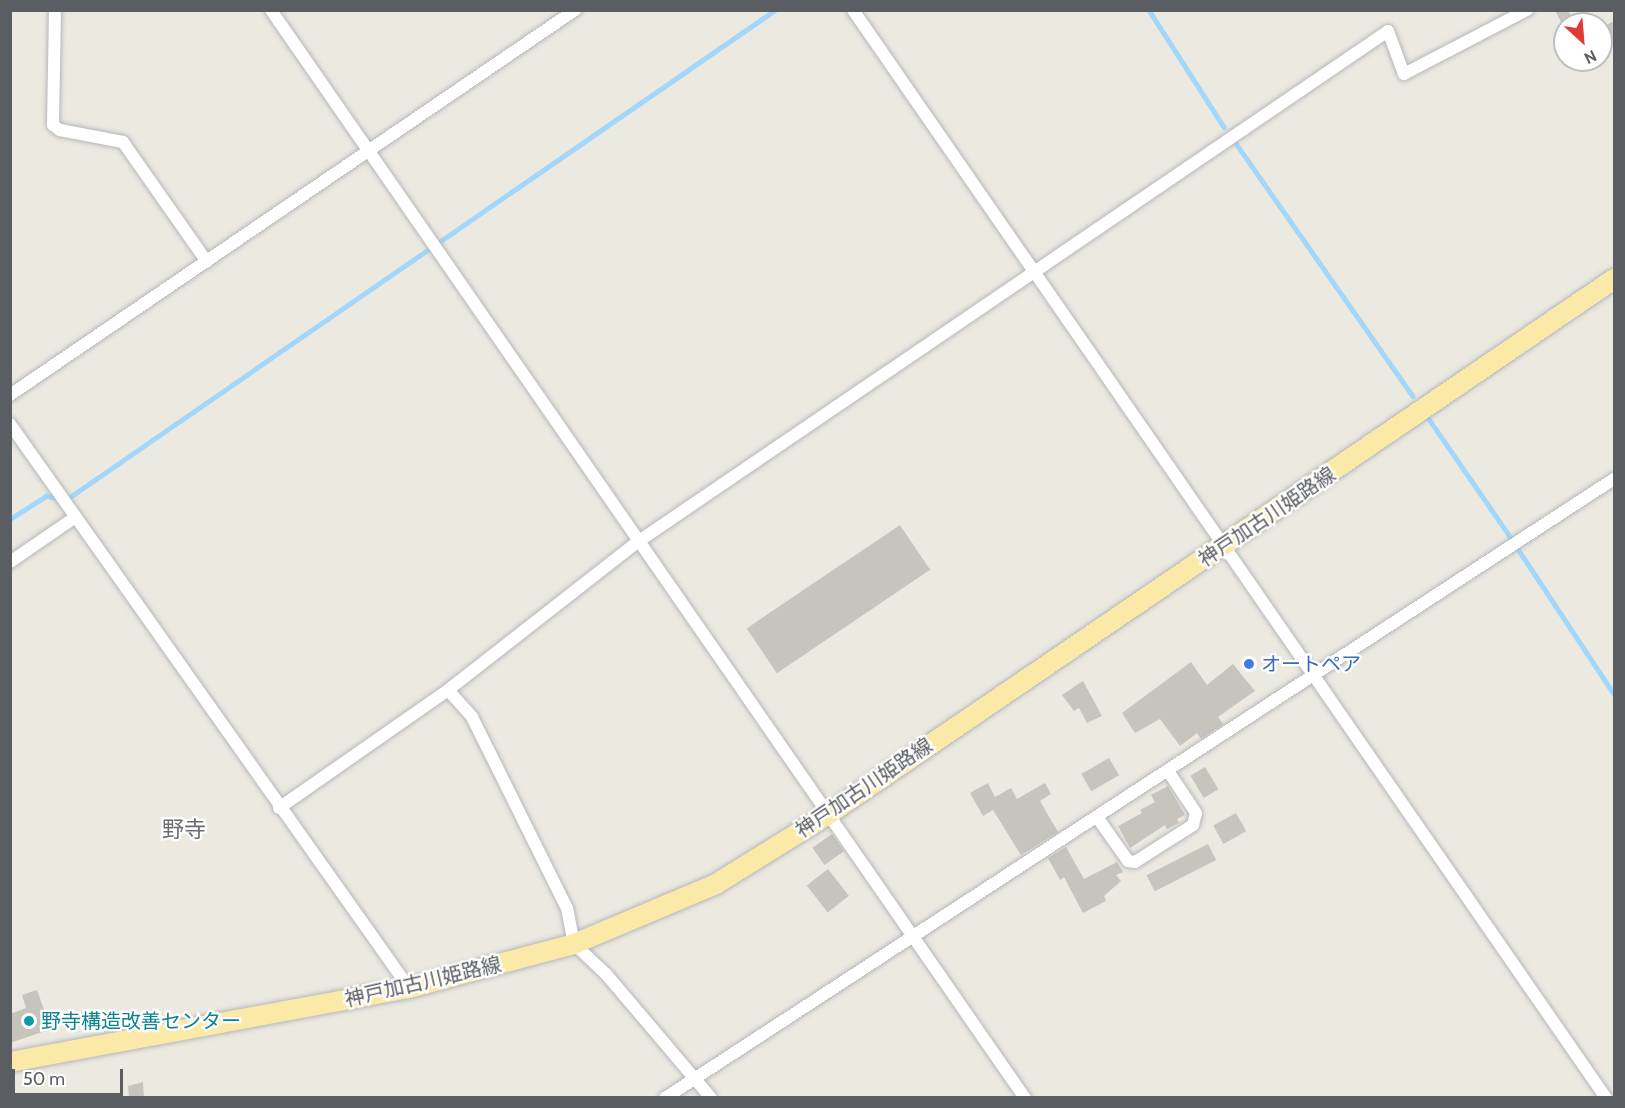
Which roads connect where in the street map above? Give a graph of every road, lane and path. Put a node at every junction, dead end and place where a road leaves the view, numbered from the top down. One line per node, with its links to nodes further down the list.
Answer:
1 (55, 10): 7 (street)
2 (271, 10): 6 (street)
3 (575, 10): 6 (street)
4 (853, 10): 8 (street)
5 (1527, 10): 8 (street)
6 (370, 153): 7 (street); 14 (street)
7 (207, 262): 10 (street)
8 (1031, 271): 14 (street); 15 (street)
9 (1614, 279): 15 (main road, 神戸加古川姫路線)
10 (10, 395)
11 (10, 424): 13 (street)
12 (1614, 479): 17 (street)
13 (74, 518): 16 (street); 20 (street)
14 (639, 541): 18 (street); 21 (street)
15 (1222, 548): 17 (street); 21 (main road, 神戸加古川姫路線)
16 (12, 558)
17 (1313, 678): 19 (street); 31 (street)
18 (448, 690): 20 (street); 24 (street)
19 (1168, 771): 22 (street); 22 (street)
20 (279, 808): 25 (street)
21 (830, 813): 23 (street); 24 (main road, 神戸加古川姫路線)
22 (1097, 817): 23 (street)
23 (914, 934): 27 (street); 30 (street)
24 (574, 944): 25 (main road, 神戸加古川姫路線); 27 (street)
25 (409, 988): 26 (main road, 神戸加古川姫路線)
26 (10, 1062)
27 (696, 1078): 28 (street); 29 (street)
28 (665, 1098)
29 (711, 1098)
30 (1025, 1098)
31 (1606, 1098)

